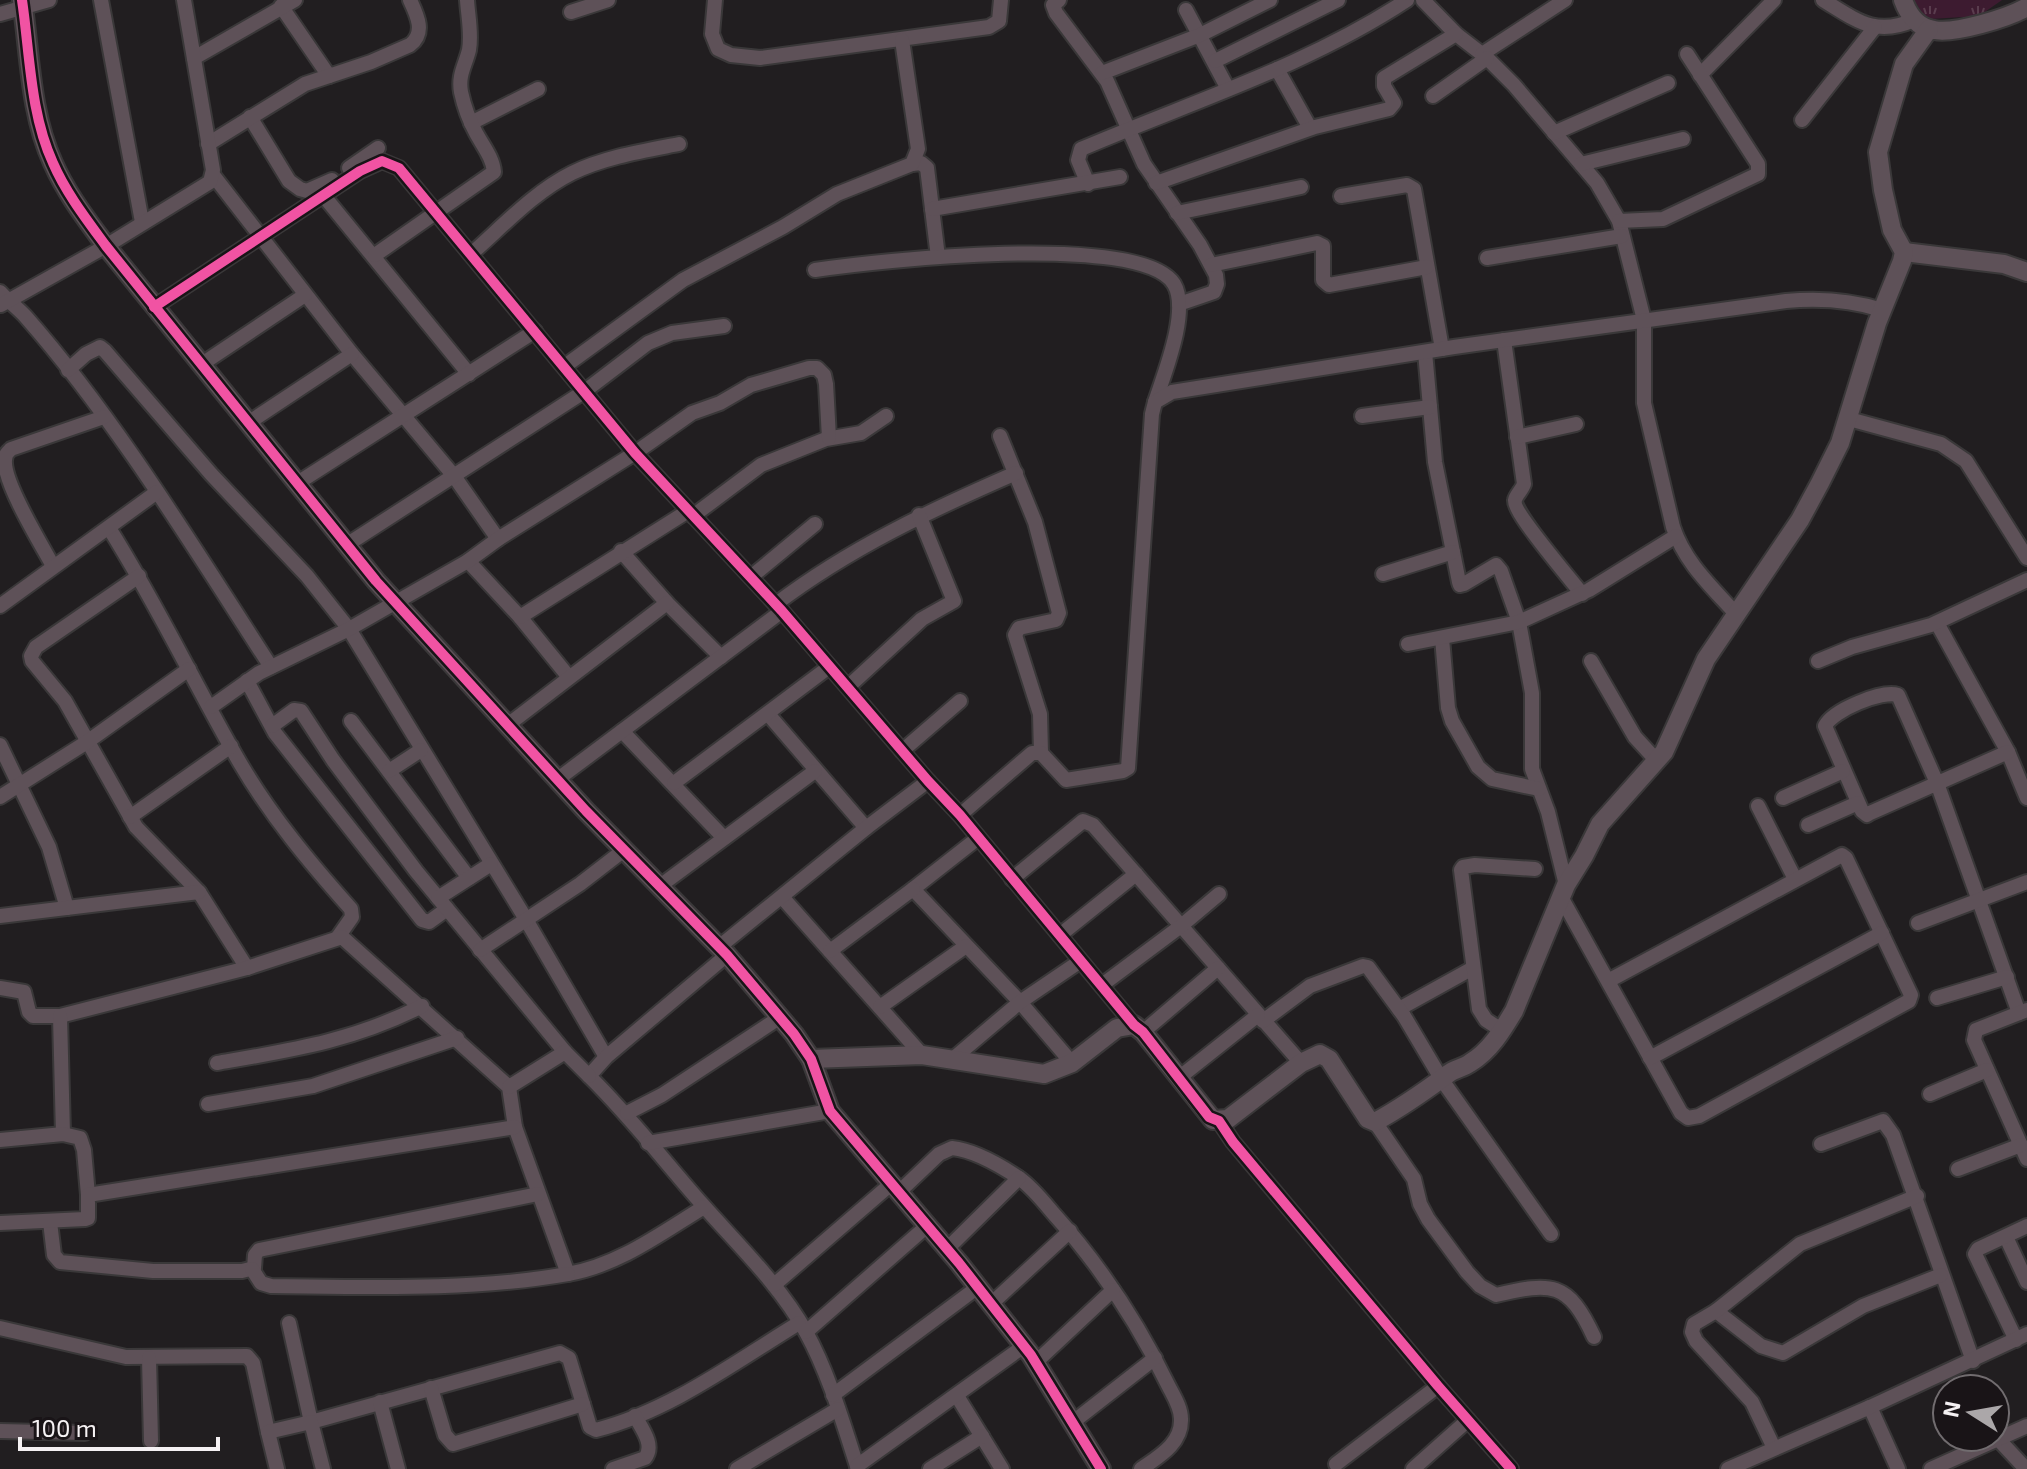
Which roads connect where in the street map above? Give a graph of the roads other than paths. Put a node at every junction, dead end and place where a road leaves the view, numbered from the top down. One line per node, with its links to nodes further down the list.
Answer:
1 (49, 0): 18 (street)
2 (101, 0): 63 (street)
3 (184, 0): 31 (street)
4 (410, 0): 36 (street)
5 (467, 0): 43 (street)
6 (608, 0): 22 (street)
7 (715, 0): 28 (street)
8 (1001, 0): 28 (street)
9 (1059, 0): 34 (street)
10 (1270, 0): 27 (street)
11 (1338, 0): 32 (street)
12 (1407, 0): 33 (street)
13 (1423, 0): 26 (street)
14 (1565, 0): 30 (street)
15 (1774, 0): 35 (street)
16 (1823, 0): 25 (street)
17 (1903, 0): 24 (street)
18 (22, 3): 23 (street); 66 (street)
19 (288, 3): 31 (street); 36 (street)
20 (2027, 7): 24 (street)
21 (1186, 10): 27 (street)
22 (571, 12)
23 (0, 14)
24 (1921, 24): 25 (street); 67 (street)
25 (1875, 27): 42 (street)
26 (1456, 34): 30 (street); 44 (street)
27 (1200, 35): 32 (street); 34 (street)
28 (902, 40): 51 (street)
29 (1687, 54): 35 (street)
30 (1485, 56): 40 (street); 46 (street)
31 (194, 58): 48 (street)
32 (1215, 61): 39 (street)
33 (1277, 69): 39 (street); 44 (street)
34 (1102, 73): 45 (street)
35 (1700, 75): 64 (street)
36 (329, 76): 41 (street)
37 (1668, 83): 46 (street)
38 (538, 89): 43 (street)
39 (1228, 89): 45 (street)
40 (1433, 96)
41 (250, 117): 48 (street); 50 (street)
42 (1802, 120)
43 (471, 123): 61 (street)
44 (1310, 128): 55 (street)
45 (1129, 131): 55 (street); 56 (street)
46 (1554, 133): 52 (street)
47 (1683, 139): 52 (street)
48 (208, 144): 53 (street)
49 (679, 144): 68 (street)
50 (378, 148)
51 (912, 164): 60 (street); 89 (street)
52 (1581, 164): 64 (street)
53 (213, 175): 63 (street); 65 (street)
54 (1120, 177): 56 (street)
55 (1156, 183): 62 (street)
56 (1088, 184): 60 (street)
57 (1301, 187): 62 (street)
58 (323, 195): 61 (street); 65 (street); 69 (street)
59 (1341, 196): 73 (street)
60 (932, 209): 70 (street)
61 (436, 212): 68 (street); 69 (street)
62 (1177, 213): 72 (street)
63 (142, 222): 66 (street)
64 (1620, 228): 71 (street); 81 (street)
65 (261, 238): 76 (street); 79 (street)
66 (106, 246): 77 (street); 79 (street)
67 (1904, 252): 75 (street); 80 (street)
68 (471, 254): 83 (street)
69 (375, 255): 91 (street)
70 (938, 257): 74 (street); 78 (street)
71 (1487, 258)
72 (1211, 265): 73 (street); 78 (street)
73 (1427, 267): 85 (street)
74 (815, 270)
75 (2027, 272)
76 (305, 295): 87 (street); 88 (street)
77 (3, 299): 90 (street)
78 (1179, 304): 93 (street)
79 (154, 307): 88 (street)
80 (1882, 310): 81 (street); 99 (street)
81 (1644, 320): 84 (street); 114 (street)
82 (724, 326): 92 (street)
83 (535, 331): 89 (street); 91 (street)
84 (1504, 340): 85 (street); 103 (street)
85 (1442, 349): 86 (street)
86 (1425, 352): 93 (street); 94 (street)
87 (352, 354): 95 (street); 100 (street)
88 (202, 364): 100 (street)
89 (565, 366): 92 (street)
90 (68, 370): 98 (street); 135 (street)
91 (469, 374): 95 (street)
92 (585, 391): 105 (street); 107 (street)
93 (1155, 402): 160 (street)
94 (1430, 407): 97 (street); 118 (street)
95 (405, 416): 107 (street); 108 (street)
96 (886, 416): 104 (street)
97 (1362, 416)
98 (104, 417): 109 (street); 121 (street)
99 (1849, 419): 119 (street); 131 (street)
100 (248, 423): 108 (street)
101 (1576, 424): 103 (street)
102 (1000, 436): 106 (street)
103 (1517, 437): 126 (street)
104 (829, 438): 105 (street); 110 (street)
105 (635, 453): 110 (street); 115 (street)
106 (1016, 473): 111 (street); 160 (street)
107 (454, 476): 115 (street); 116 (street)
108 (296, 484): 116 (street)
109 (157, 492): 113 (street); 141 (street)
110 (690, 513): 117 (street); 124 (street)
111 (919, 515): 130 (street); 146 (street)
112 (815, 524): 124 (street)
113 (109, 528): 121 (street); 123 (street)
114 (1676, 536): 126 (street); 131 (street)
115 (498, 539): 120 (street)
116 (348, 544): 127 (street)
117 (621, 551): 128 (street); 132 (street)
118 (1453, 552): 122 (street); 133 (street)
119 (2027, 558)
120 (468, 561): 127 (street); 132 (street)
121 (53, 566): 129 (street)
122 (1383, 574)
123 (139, 576): 143 (street); 154 (street)
124 (751, 577): 130 (street)
125 (2027, 580): 134 (street)
126 (1582, 594): 133 (street)
127 (396, 603): 135 (street); 151 (street)
128 (667, 603): 138 (street); 144 (street)
129 (0, 606)
130 (779, 608): 138 (street); 142 (street)
131 (1736, 614): 161 (street)
132 (520, 617): 144 (street)
133 (1519, 622): 136 (street); 170 (street)
134 (1937, 623): 140 (street); 159 (street)
135 (349, 629): 141 (street); 157 (street)
136 (1442, 638): 137 (street); 170 (street)
137 (1408, 644)
138 (721, 657): 153 (street)
139 (1591, 661): 161 (street)
140 (1818, 661)
141 (271, 667): 145 (street)
142 (829, 667): 146 (street); 149 (street)
143 (189, 669): 148 (street); 154 (street)
144 (568, 676): 151 (street)
145 (247, 681): 148 (street); 152 (street)
146 (848, 687): 158 (street)
147 (960, 701): 158 (street)
148 (211, 707): 156 (street)
149 (768, 714): 163 (street); 167 (street)
150 (351, 721): 162 (street)
151 (509, 724): 165 (street)
152 (272, 726): 197 (street); 197 (street)
153 (622, 731): 165 (street); 167 (street)
154 (87, 742): 169 (street); 177 (street)
155 (0, 745): 169 (street)
156 (231, 746): 177 (street); 205 (street)
157 (421, 750): 162 (street); 183 (street)
158 (902, 751): 166 (street)
159 (2008, 752): 168 (street); 173 (street)
160 (1041, 753): 176 (street)
161 (1657, 761): 192 (street)
162 (389, 771): 186 (street)
163 (815, 771): 179 (street); 180 (street)
164 (1843, 771): 168 (street); 172 (street); 174 (street)
165 (558, 779): 182 (street)
166 (928, 781): 176 (street); 179 (street)
167 (674, 783): 180 (street)
168 (1937, 783): 174 (street); 196 (street)
169 (20, 785): 171 (street); 198 (street)
170 (1539, 789): 192 (street)
171 (0, 797)
172 (1783, 798)
173 (2027, 798)
174 (1858, 803): 178 (street)
175 (1758, 806): 188 (street)
176 (960, 815): 181 (street)
177 (130, 817): 193 (street)
178 (1808, 825)
179 (866, 828): 195 (street)
180 (724, 838): 190 (street)
181 (978, 838): 187 (street); 191 (street)
182 (624, 850): 190 (street); 200 (street)
183 (491, 864): 186 (street); 200 (street)
184 (1535, 869): 213 (street)
185 (1136, 874): 187 (street); 202 (street); 204 (street)
186 (469, 878): 197 (street)
187 (1012, 879): 204 (street)
188 (1795, 879): 203 (street); 215 (street)
189 (2027, 882): 196 (street)
190 (660, 886): 208 (street)
191 (913, 889): 206 (street); 209 (street)
192 (1564, 891): 215 (street); 228 (street)
193 (199, 892): 198 (street); 211 (street)
194 (1219, 894): 202 (street)
195 (782, 897): 208 (street); 209 (street)
196 (1980, 899): 201 (street); 214 (street)
197 (443, 904): 207 (street)
198 (67, 908): 199 (street)
199 (0, 916)
200 (531, 918): 207 (street); 232 (street)
201 (1918, 923)
202 (1181, 926): 212 (street); 216 (street)
203 (1882, 933): 234 (street); 234 (street)
204 (1060, 935): 210 (street)
205 (338, 937): 211 (street); 220 (street)
206 (966, 946): 219 (street); 221 (street)
207 (480, 950): 230 (street)
208 (723, 951): 225 (street); 232 (street)
209 (830, 951): 221 (street)
210 (1079, 962): 216 (street); 219 (street)
211 (247, 968): 224 (street)
212 (1218, 968): 226 (street); 227 (street)
213 (1473, 968): 222 (street); 228 (street)
214 (2007, 977): 218 (street); 223 (street)
215 (1608, 981): 234 (street)
216 (1102, 985): 227 (street)
217 (0, 988): 224 (street)
218 (1937, 998)
219 (1020, 1002): 233 (street); 237 (street)
220 (422, 1006): 229 (street); 236 (street)
221 (880, 1007): 231 (street)
222 (1399, 1009): 226 (street); 242 (street)
223 (2023, 1011): 239 (street)
224 (60, 1016): 251 (street)
225 (779, 1018): 235 (street); 247 (street)
226 (1261, 1018): 238 (street); 241 (street)
227 (1138, 1028): 237 (street); 241 (street)
228 (1503, 1031): 242 (street)
229 (457, 1038): 243 (street); 245 (street)
230 (565, 1052): 240 (street); 243 (street)
231 (922, 1055): 233 (street); 235 (street)
232 (606, 1057): 240 (street)
233 (954, 1058): 237 (street)
234 (1650, 1058)
235 (811, 1059): 246 (street)
236 (217, 1063)
237 (1072, 1063)
238 (1301, 1063): 248 (street); 249 (street)
239 (1987, 1070): 244 (street); 255 (street)
240 (589, 1076): 247 (street)
241 (1180, 1077): 248 (street)
242 (1442, 1080): 249 (street); 268 (street)
243 (509, 1087): 250 (street)
244 (1930, 1094)
245 (208, 1104)
246 (830, 1111): 253 (street); 258 (street)
247 (627, 1113): 253 (street)
248 (1219, 1121): 290 (street)
249 (1375, 1122): 283 (street)
250 (515, 1127): 259 (street); 260 (street)
251 (63, 1134): 252 (street); 260 (street)
252 (0, 1140)
253 (648, 1143): 262 (street)
254 (1821, 1144): 261 (street)
255 (2024, 1152): 256 (street)
256 (1958, 1169)
257 (1019, 1178): 258 (street); 267 (street); 270 (street)
258 (894, 1188): 265 (street); 275 (street)
259 (538, 1194): 271 (street); 272 (street)
260 (88, 1195): 263 (street)
261 (1917, 1196): 273 (street); 279 (street)
262 (704, 1207): 272 (street); 275 (street)
263 (50, 1222): 264 (street); 271 (street)
264 (0, 1223)
265 (927, 1226): 270 (street); 281 (street)
266 (2027, 1226): 269 (street)
267 (1070, 1231): 277 (street); 278 (street)
268 (1551, 1234)
269 (2006, 1237): 274 (street); 284 (street)
270 (947, 1249): 276 (street)
271 (252, 1269): 272 (street)
272 (568, 1274)
273 (1941, 1275): 279 (street); 288 (street)
274 (2027, 1282)
275 (774, 1285): 281 (street)
276 (978, 1287): 278 (street); 294 (street)
277 (1113, 1290): 287 (street); 289 (street)
278 (991, 1304): 285 (street)
279 (1716, 1311): 306 (street)
280 (289, 1323): 299 (street)
281 (802, 1327): 294 (street); 297 (street)
282 (0, 1328): 286 (street)
283 (1594, 1337)
284 (2022, 1337): 288 (street)
285 (1024, 1346): 289 (street); 292 (street)
286 (149, 1358): 302 (street); 305 (street)
287 (1155, 1358): 300 (street); 319 (street)
288 (1973, 1361): 296 (street)
289 (1035, 1363): 300 (street)
290 (1438, 1386): 298 (street); 309 (street)
291 (431, 1388): 293 (street); 295 (street); 295 (street)
292 (957, 1396): 304 (street); 310 (street)
293 (380, 1402): 299 (street); 313 (street)
294 (836, 1402): 310 (street); 315 (street)
295 (583, 1404): 297 (street)
296 (1870, 1407): 306 (street); 323 (street)
297 (635, 1416): 314 (street)
298 (1468, 1420): 320 (street); 321 (street)
299 (311, 1422): 302 (street); 312 (street)
300 (1073, 1422): 318 (street)
301 (0, 1431): 303 (street)
302 (268, 1432): 311 (street)
303 (85, 1433)
304 (982, 1436): 316 (street); 317 (street)
305 (151, 1441)
306 (1774, 1448): 322 (street)
307 (1969, 1453): 324 (street)
308 (2011, 1453): 325 (street)
309 (1336, 1464)
310 (857, 1468)
311 (277, 1469)
312 (323, 1469)
313 (398, 1469)
314 (613, 1469)
315 (737, 1469)
316 (930, 1469)
317 (1002, 1469)
318 (1101, 1469)
319 (1141, 1469)
320 (1413, 1469)
321 (1511, 1469)
322 (1728, 1469)
323 (1898, 1469)
324 (1931, 1469)
325 (2026, 1469)

